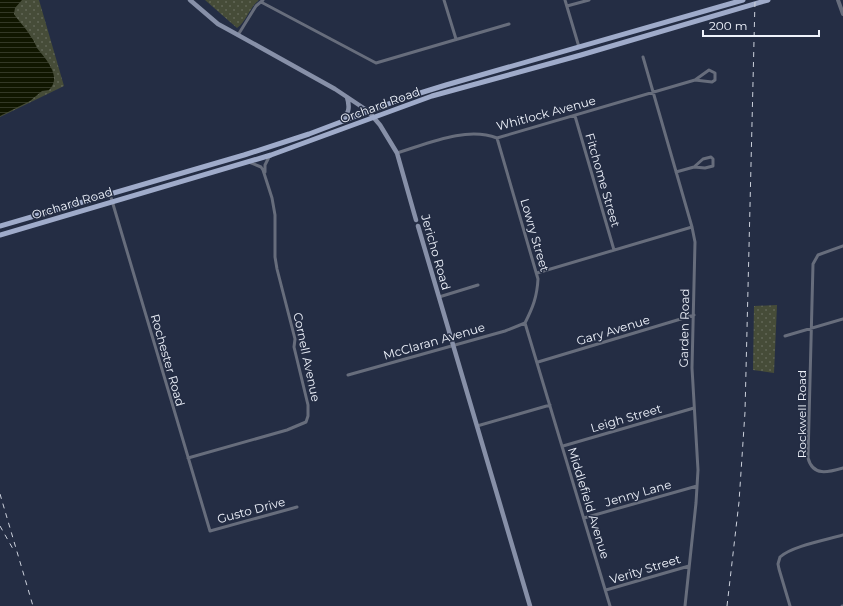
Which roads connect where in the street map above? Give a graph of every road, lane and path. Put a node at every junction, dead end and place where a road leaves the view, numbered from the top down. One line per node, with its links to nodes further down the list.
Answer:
1 (190, 0): 12 (main road, Jericho Road)
2 (444, 0): 13 (street)
3 (565, 0): 9 (street)
4 (589, 0): 9 (street)
5 (743, 0): 14 (main road, Orchard Road)
6 (768, 0): 21 (main road, Orchard Road)
7 (838, 0): 10 (street)
8 (262, 1): 12 (street); 13 (street)
9 (567, 6): 14 (street)
10 (843, 14)
11 (509, 24): 13 (street)
12 (237, 36): 18 (main road, Jericho Road)
13 (456, 39)
14 (579, 47): 19 (main road, Orchard Road)
15 (643, 58): 17 (street, Garden Road)
16 (695, 80): 16 (street); 17 (street, Whitlock Avenue)
17 (653, 92): 20 (street, Whitlock Avenue); 28 (street, Garden Road)
18 (347, 97): 19 (main road, Jericho Road); 22 (main road)
19 (368, 111): 21 (main road, Jericho Road); 22 (main road, Orchard Road)
20 (575, 116): 23 (street, Whitlock Avenue); 38 (street, Fitchome Street)
21 (374, 118): 24 (main road, Jericho Road); 25 (main road, Orchard Road)
22 (343, 120): 30 (main road, Orchard Road)
23 (497, 138): 24 (street, Whitlock Avenue); 39 (street, Lowry Street)
24 (397, 152): 32 (main road, Jericho Road)
25 (271, 155): 26 (main road, Orchard Road); 29 (street)
26 (248, 161): 29 (street); 31 (main road, Orchard Road)
27 (694, 167): 27 (street); 28 (street)
28 (676, 172): 35 (street, Garden Road)
29 (265, 174): 54 (street, Cornell Avenue)
30 (110, 194): 31 (street, Rochester Road); 33 (main road, Orchard Road)
31 (112, 201): 36 (main road, Orchard Road); 54 (street, Rochester Road)
32 (416, 220): 34 (street, Jericho Road)
33 (0, 226)
34 (418, 226): 41 (main road, Jericho Road)
35 (692, 227): 38 (street); 42 (street, Garden Road)
36 (0, 235)
37 (843, 246): 45 (street)
38 (614, 250): 39 (street)
39 (537, 273): 44 (street, Lowry Street)
40 (478, 285): 41 (street)
41 (438, 297): 47 (main road, Jericho Road)
42 (694, 315): 48 (street, Gary Avenue); 51 (street, Garden Road)
43 (843, 319): 45 (street)
44 (525, 323): 47 (street, McClaran Avenue); 48 (street)
45 (812, 328): 46 (street); 55 (street, Rockwell Road)
46 (785, 336)
47 (453, 344): 49 (street, McClaran Avenue); 52 (main road, Jericho Road)
48 (538, 362): 50 (street)
49 (348, 375)
50 (550, 405): 52 (street); 53 (street, Middlefield Avenue)
51 (694, 408): 53 (street, Leigh Street); 56 (street, Garden Road)
52 (478, 426): 63 (main road, Jericho Road)
53 (563, 446): 58 (street, Middlefield Avenue)
54 (188, 458): 59 (street, Rochester Road)
55 (843, 468)
56 (697, 486): 58 (street, Jenny Lane); 61 (street, Garden Road)
57 (298, 507): 59 (street, Gusto Drive)
58 (584, 518): 62 (street, Middlefield Avenue)
59 (210, 531)
60 (843, 535): 66 (street)
61 (689, 566): 62 (street, Verity Street); 65 (street, Garden Road)
62 (606, 590): 64 (street, Middlefield Avenue)
63 (530, 606)
64 (610, 606)
65 (685, 606)
66 (790, 606)

